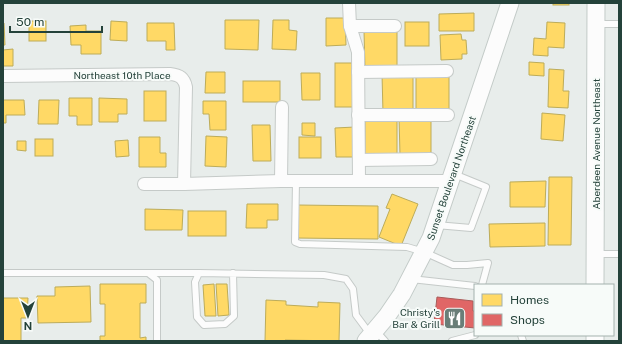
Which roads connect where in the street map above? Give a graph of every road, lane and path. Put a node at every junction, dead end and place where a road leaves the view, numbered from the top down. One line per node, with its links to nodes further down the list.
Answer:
1 (349, 3): 6 (street)
2 (510, 3): 16 (main road, Sunset Boulevard Northeast)
3 (596, 3): 4 (main road, Aberdeen Avenue Northeast)
4 (596, 24): 5 (lane); 24 (main road, Aberdeen Avenue Northeast)
5 (619, 24)
6 (350, 26): 7 (street); 9 (street)
7 (395, 26)
8 (447, 71): 9 (street)
9 (358, 72): 12 (street)
10 (3, 76): 21 (street, Northeast 10th Place)
11 (282, 107): 17 (street)
12 (358, 115): 13 (street); 14 (street)
13 (448, 115)
14 (359, 160): 15 (street); 19 (street)
15 (431, 160)
16 (452, 177): 19 (street); 22 (main road, Sunset Boulevard Northeast); 22 (lane)
17 (281, 180): 18 (street); 21 (street)
18 (296, 180): 19 (street); 23 (lane)
19 (359, 180)
20 (144, 184): 21 (street)
21 (184, 184)
22 (436, 225): 23 (main road, Sunset Boulevard Northeast)
23 (424, 252): 30 (main road, Sunset Boulevard Northeast); 31 (lane)
24 (595, 254): 25 (lane); 32 (main road, Aberdeen Avenue Northeast)
25 (619, 254)
26 (148, 272): 27 (lane); 28 (lane); 36 (lane)
27 (3, 273)
28 (199, 273): 29 (lane); 29 (lane)
29 (232, 273): 35 (lane)
30 (410, 279): 33 (lane); 35 (main road, Sunset Boulevard Northeast)
31 (482, 284)
32 (595, 284)
33 (474, 286)
34 (474, 335): 37 (lane)
35 (374, 337)
36 (157, 341)
37 (452, 341)

